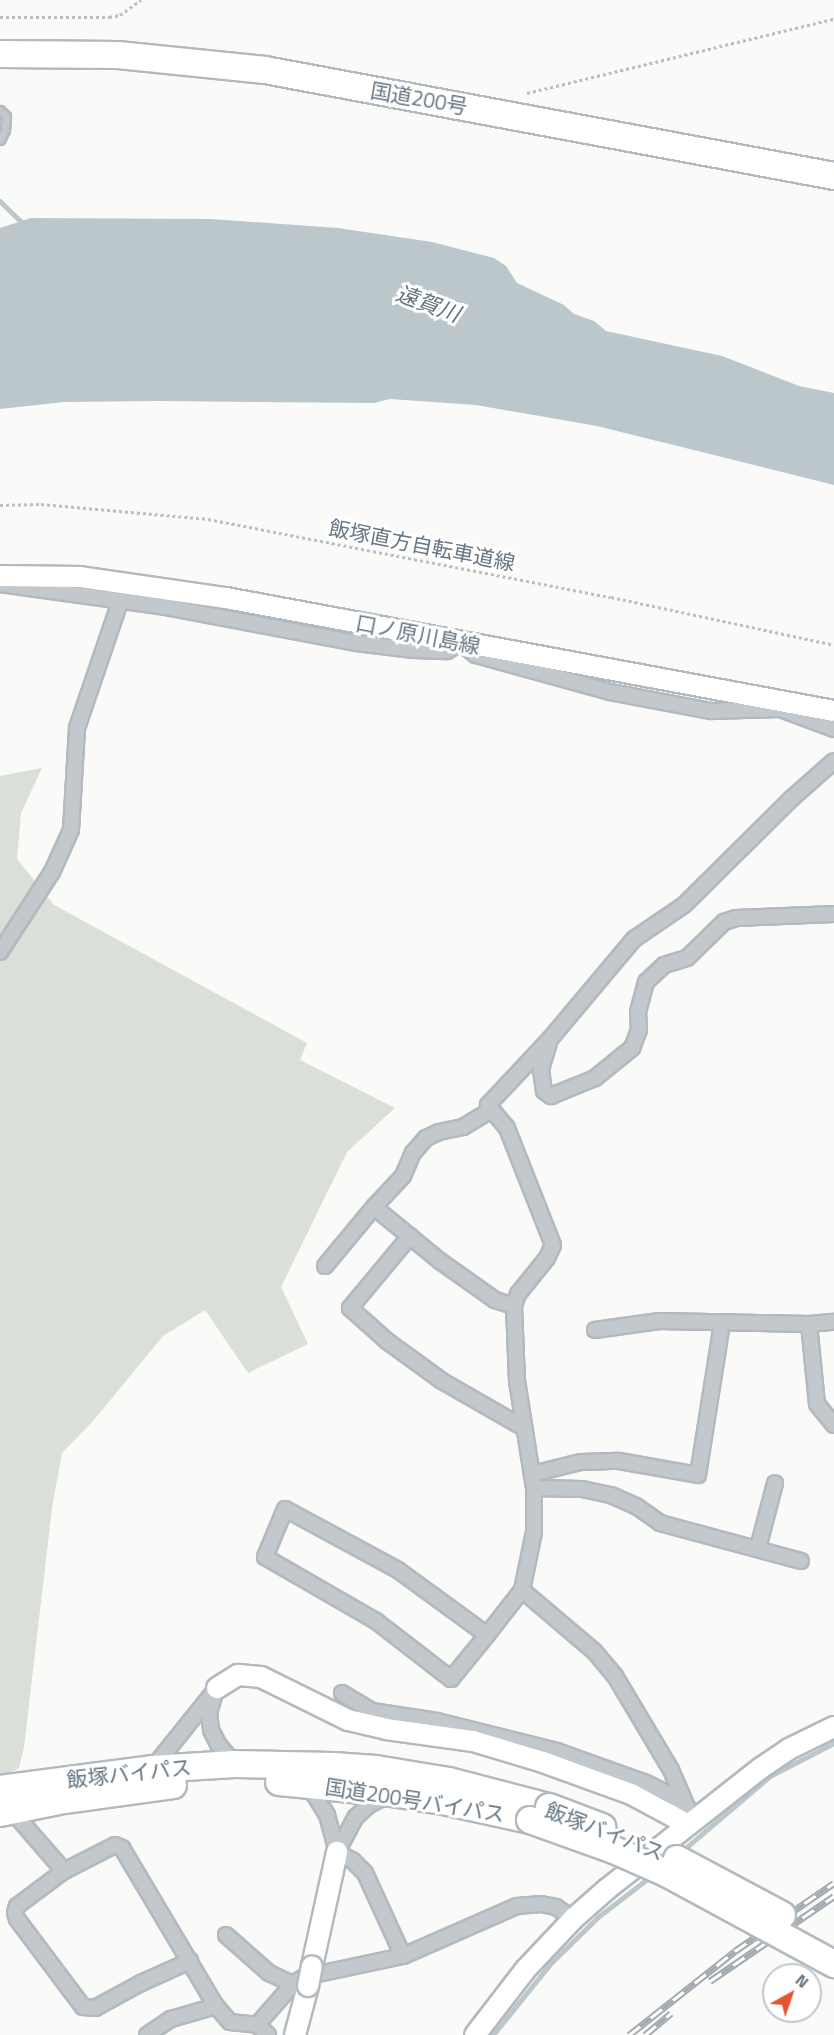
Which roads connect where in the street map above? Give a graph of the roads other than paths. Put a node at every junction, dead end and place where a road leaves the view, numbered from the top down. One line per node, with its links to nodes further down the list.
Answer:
1 (0, 54): 4 (highway, 国道200号)
2 (0, 110): 3 (lane)
3 (0, 140)
4 (834, 176)
5 (0, 576): 8 (street, 口ノ原川島線)
6 (0, 584): 7 (street)
7 (120, 602): 8 (street); 14 (street)
8 (461, 643): 9 (street, 口ノ原川島線)
9 (781, 706): 10 (street, 口ノ原川島線); 11 (street)
10 (834, 711)
11 (834, 729)
12 (834, 761): 15 (street)
13 (834, 914): 15 (street)
14 (0, 952)
15 (550, 1039): 16 (street)
16 (491, 1110): 17 (street); 20 (street)
17 (374, 1207): 18 (street); 19 (street)
18 (410, 1236): 20 (street); 26 (street)
19 (325, 1266)
20 (514, 1306): 26 (street)
21 (834, 1322): 23 (street)
22 (722, 1323): 23 (street); 24 (street); 27 (street)
23 (809, 1324): 25 (street)
24 (595, 1330)
25 (834, 1425)
26 (524, 1428): 27 (street)
27 (532, 1474): 29 (street)
28 (775, 1483): 30 (street)
29 (534, 1488): 30 (street); 32 (street)
30 (758, 1548): 31 (street)
31 (801, 1562)
32 (522, 1590): 33 (street); 43 (street)
33 (487, 1635): 33 (street)
34 (217, 1688): 37 (street); 38 (street); 43 (street)
35 (342, 1694): 43 (street)
36 (834, 1727): 43 (street)
37 (235, 1764): 38 (highway, 飯塚バイパス); 42 (highway, 飯塚バイパス)
38 (152, 1768): 41 (highway, 飯塚バイパス)
39 (301, 1782): 40 (highway, 国道200号バイパス); 41 (highway, 国道200号バイパス); 44 (street)
40 (392, 1793): 42 (highway, 国道200号バイパス); 44 (street)
41 (4, 1804): 45 (street)
42 (539, 1814): 48 (highway, 飯塚バイパス, bridge); 51 (highway, 国道200号バイパス, bridge)
43 (690, 1816): 46 (street)
44 (337, 1852): 49 (street); 52 (street, bridge)
45 (64, 1871): 50 (street); 50 (street)
46 (573, 1919): 49 (street); 58 (street)
47 (226, 1935): 52 (street)
48 (834, 1945)
49 (403, 1956): 52 (street)
50 (190, 1961): 53 (street)
51 (834, 1964)
52 (300, 1985): 54 (street); 57 (street)
53 (216, 2006): 54 (street); 55 (street)
54 (256, 2025): 56 (street)
55 (147, 2035)
56 (268, 2035)
57 (295, 2035)
58 (475, 2035)

